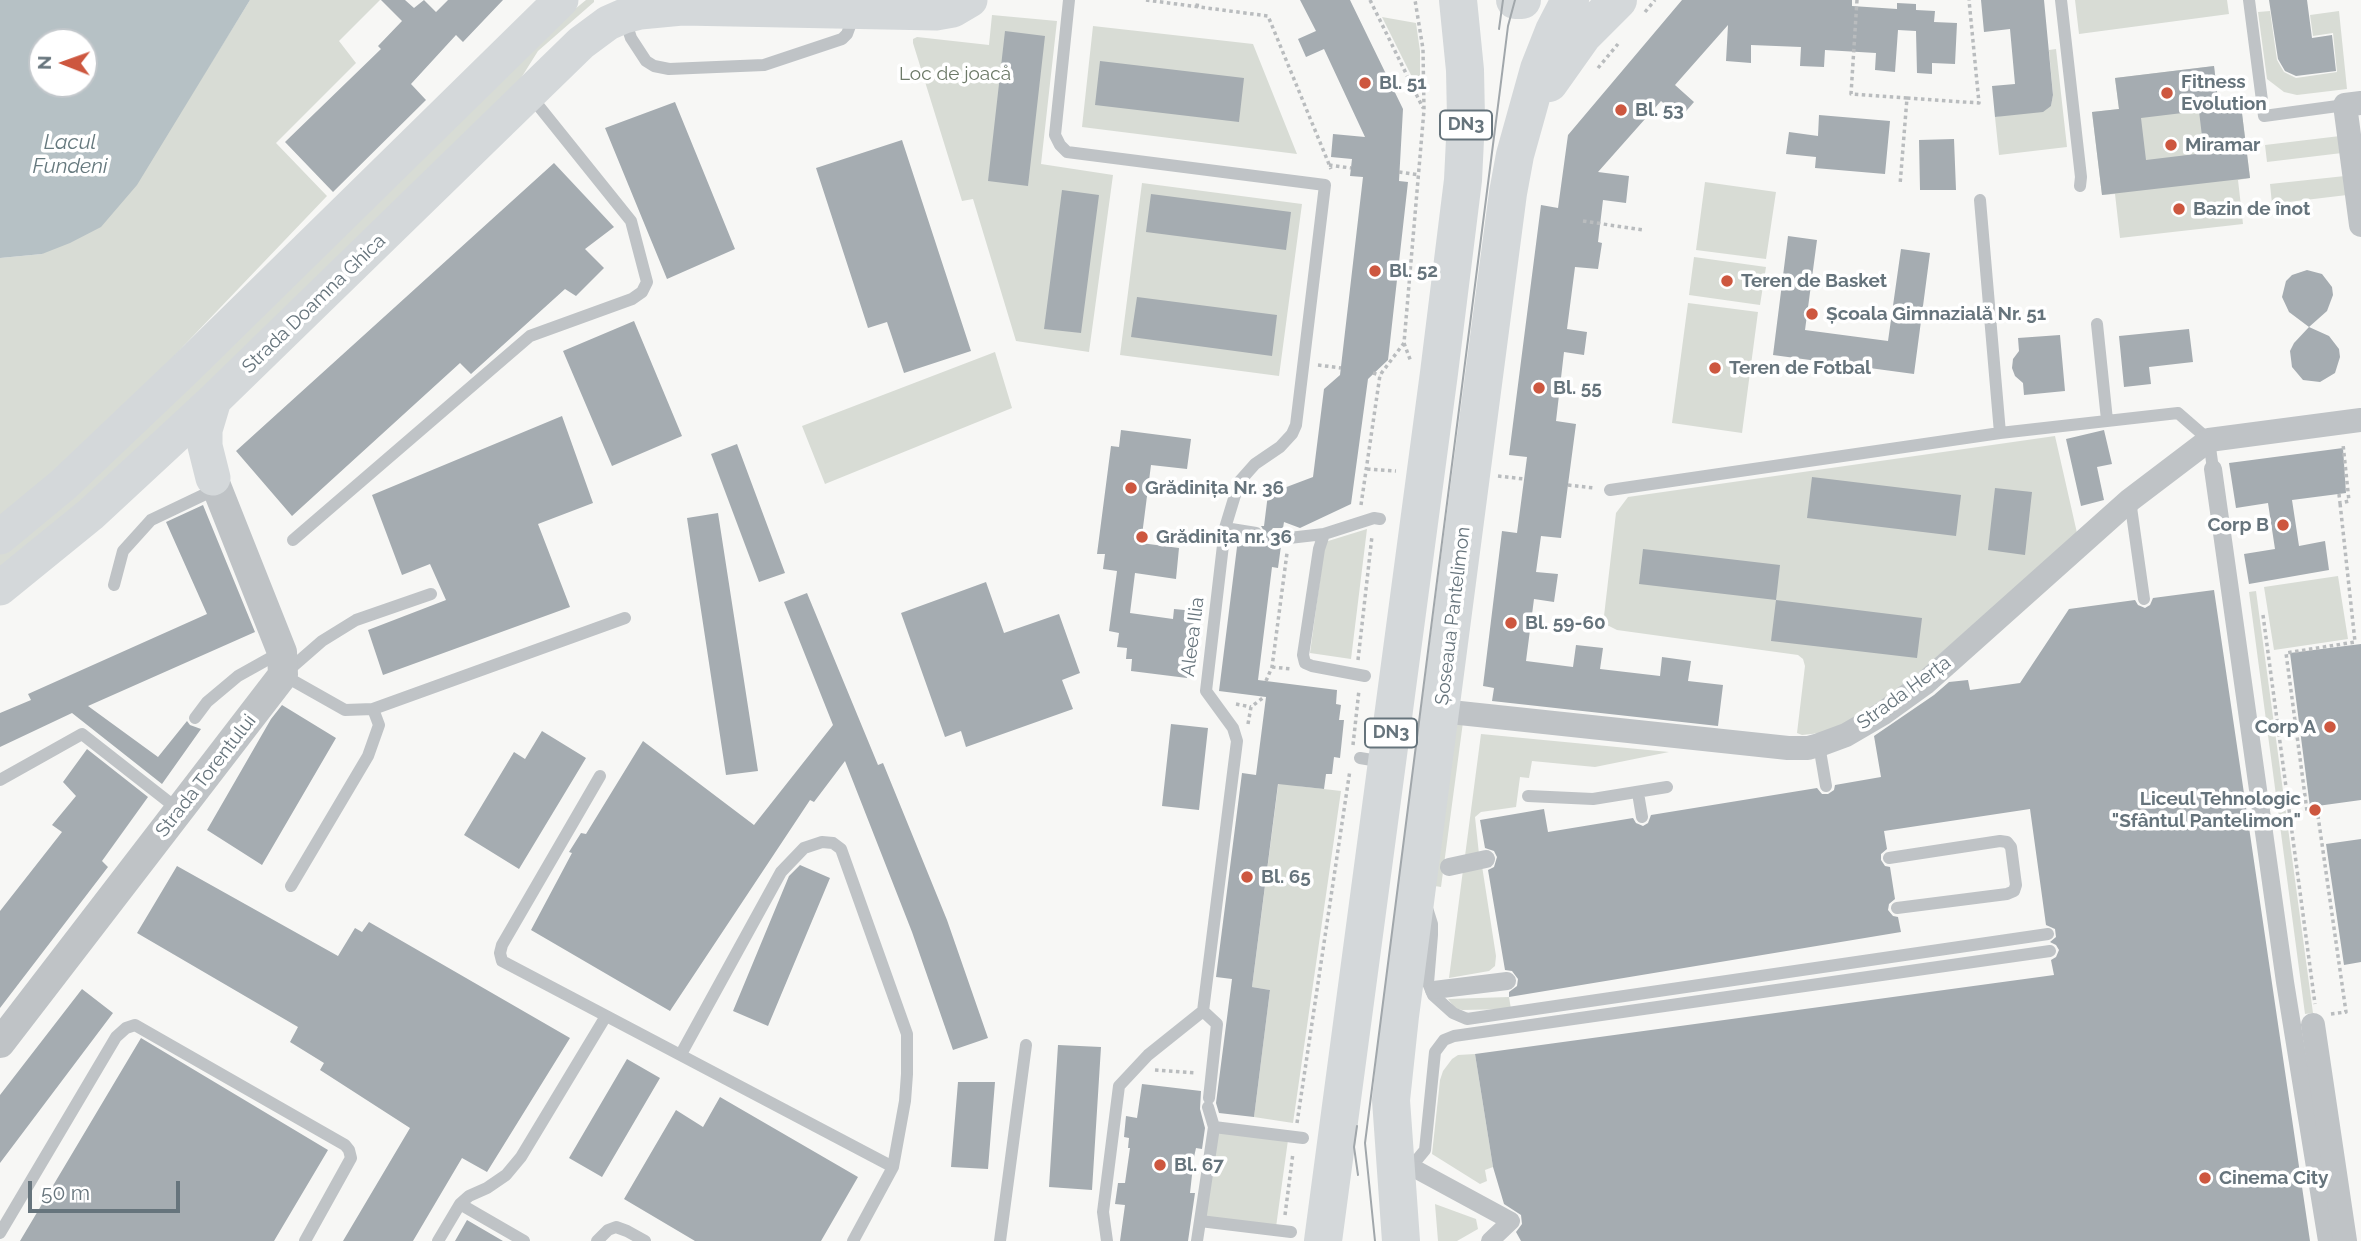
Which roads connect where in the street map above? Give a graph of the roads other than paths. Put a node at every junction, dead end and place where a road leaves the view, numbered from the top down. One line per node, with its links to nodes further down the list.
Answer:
1 (561, 0): 34 (main road)
2 (970, 0): 12 (main road, Strada Doamna Ghica)
3 (1069, 0): 31 (lane, Aleea Ilia)
4 (1458, 0): 79 (main road, DN3)
5 (1516, 0): 6 (main road)
6 (1522, 0)
7 (1570, 0): 15 (main road, Șoseaua Pantelimon / DN3)
8 (2061, 0): 16 (lane)
9 (2249, 0): 14 (lane)
10 (623, 8): 12 (main road, Strada Doamna Ghica); 12 (lane); 13 (main road, Strada Doamna Ghica)
11 (1629, 9): 15 (main road)
12 (856, 11)
13 (529, 94): 20 (main road, Strada Doamna Ghica); 36 (lane)
14 (2353, 104): 18 (street)
15 (1525, 116): 45 (main road, Șoseaua Pantelimon / DN3)
16 (2080, 186)
17 (1980, 200): 23 (lane)
18 (2361, 225)
19 (2097, 324): 21 (lane)
20 (214, 400): 25 (main road, Strada Doamna Ghica); 27 (main road)
21 (2106, 420): 23 (lane); 24 (lane)
22 (2361, 420): 24 (street, Strada Herța)
23 (2000, 433): 28 (lane)
24 (2209, 440): 26 (lane); 29 (street, Strada Herța)
25 (141, 468): 27 (main road); 38 (main road, Strada Doamna Ghica)
26 (2213, 468): 91 (street)
27 (215, 484): 37 (lane); 42 (street)
28 (1610, 490)
29 (2130, 500): 40 (lane); 47 (street, Strada Herța)
30 (1377, 519): 33 (lane)
31 (1225, 528): 32 (lane); 66 (lane, Aleea Ilia)
32 (1256, 533)
33 (1324, 534): 35 (lane); 43 (lane)
34 (0, 537)
35 (1282, 539)
36 (293, 540)
37 (114, 584)
38 (0, 588)
39 (431, 594): 42 (lane)
40 (2144, 599)
41 (625, 618): 44 (lane)
42 (282, 664): 44 (lane); 46 (lane); 54 (street, Strada Torentului)
43 (1361, 675)
44 (373, 709): 59 (lane)
45 (1441, 711): 47 (street, Strada Herța); 60 (main road, Șoseaua Pantelimon / DN3)
46 (194, 718)
47 (1819, 745): 50 (lane)
48 (600, 776): 67 (lane)
49 (0, 780): 54 (lane)
50 (1826, 786)
51 (1667, 787): 52 (lane)
52 (1638, 793): 53 (lane); 55 (lane)
53 (1528, 796)
54 (180, 810): 69 (street, Strada Torentului)
55 (1642, 817)
56 (1889, 858): 61 (lane)
57 (1486, 859): 58 (street)
58 (1449, 867)
59 (291, 886)
60 (1416, 890): 62 (lane); 75 (main road, Șoseaua Pantelimon / DN3)
61 (1897, 908)
62 (2048, 934)
63 (2050, 951): 75 (lane)
64 (1507, 981): 65 (street)
65 (1434, 990)
66 (1203, 1011): 72 (lane); 87 (lane)
67 (606, 1016): 71 (lane); 76 (lane)
68 (2315, 1020): 92 (street)
69 (0, 1043)
70 (1026, 1045): 86 (lane)
71 (681, 1054): 74 (lane); 74 (lane)
72 (1214, 1127): 73 (lane); 77 (lane)
73 (1299, 1138)
74 (893, 1167): 85 (lane)
75 (1406, 1177): 89 (main road, Șoseaua Pantelimon / DN3); 90 (street)
76 (460, 1204): 81 (lane); 82 (lane)
77 (1200, 1222): 79 (lane); 88 (lane)
78 (0, 1233): 80 (lane)
79 (1299, 1235)
80 (305, 1241)
81 (438, 1241)
82 (524, 1241)
83 (597, 1241): 84 (lane)
84 (645, 1241)
85 (853, 1241)
86 (1000, 1241)
87 (1107, 1241)
88 (1196, 1241)
89 (1401, 1241)
90 (1490, 1241)
91 (2327, 1241)
92 (2346, 1241)

